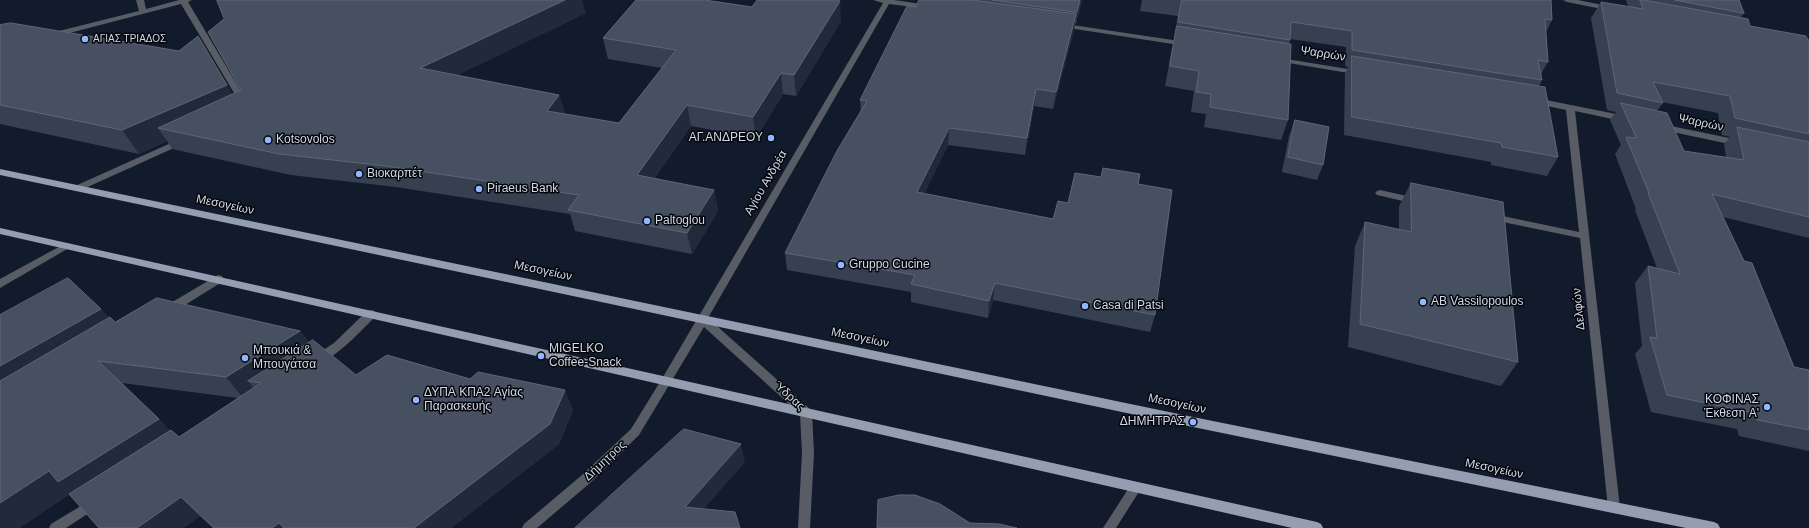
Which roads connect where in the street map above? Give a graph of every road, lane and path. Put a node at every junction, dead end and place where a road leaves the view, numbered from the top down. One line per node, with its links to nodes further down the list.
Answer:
1 (140, 0): 9 (street)
2 (877, 0): 5 (street)
3 (1567, 0): 6 (street)
4 (185, 1): 9 (street); 17 (street)
5 (888, 1): 7 (street); 34 (street, Αγίου Ανδρέα)
6 (1580, 1): 8 (street)
7 (941, 9)
8 (1618, 10)
9 (143, 12): 11 (street)
10 (1050, 24): 12 (street)
11 (45, 38)
12 (1198, 46)
13 (1268, 57): 14 (street, Ψαρρών)
14 (1369, 74)
15 (1524, 100): 16 (street)
16 (1570, 107): 18 (street); 28 (street, Δελφών)
17 (241, 113)
18 (1632, 120)
19 (1655, 125): 21 (street, Ψαρρών)
20 (192, 136): 23 (street)
21 (1747, 145)
22 (0, 172): 23 (main road, Μεσογείων)
23 (78, 188): 34 (main road, Μεσογείων)
24 (1380, 193): 25 (street)
25 (1426, 203)
26 (1486, 215): 28 (street)
27 (0, 231): 29 (main road)
28 (1584, 236): 40 (street, Δελφών)
29 (66, 246): 30 (main road); 31 (street)
30 (218, 279): 32 (main road); 33 (street)
31 (0, 284)
32 (371, 314): 35 (street); 36 (main road)
33 (159, 315)
34 (702, 319): 36 (street, Αγίου Ανδρέα); 37 (street, Ύδρας); 40 (main road, Μεσογείων)
35 (311, 364)
36 (668, 380): 37 (main road); 42 (street, Δήμητρος)
37 (806, 412): 38 (main road); 43 (street, Ύδρας)
38 (1136, 487): 44 (street); 45 (main road)
39 (102, 498): 41 (street)
40 (1614, 508): 46 (main road, Μεσογείων)
41 (55, 528)
42 (528, 528)
43 (804, 528)
44 (1109, 528)
45 (1317, 528)
46 (1714, 528)

